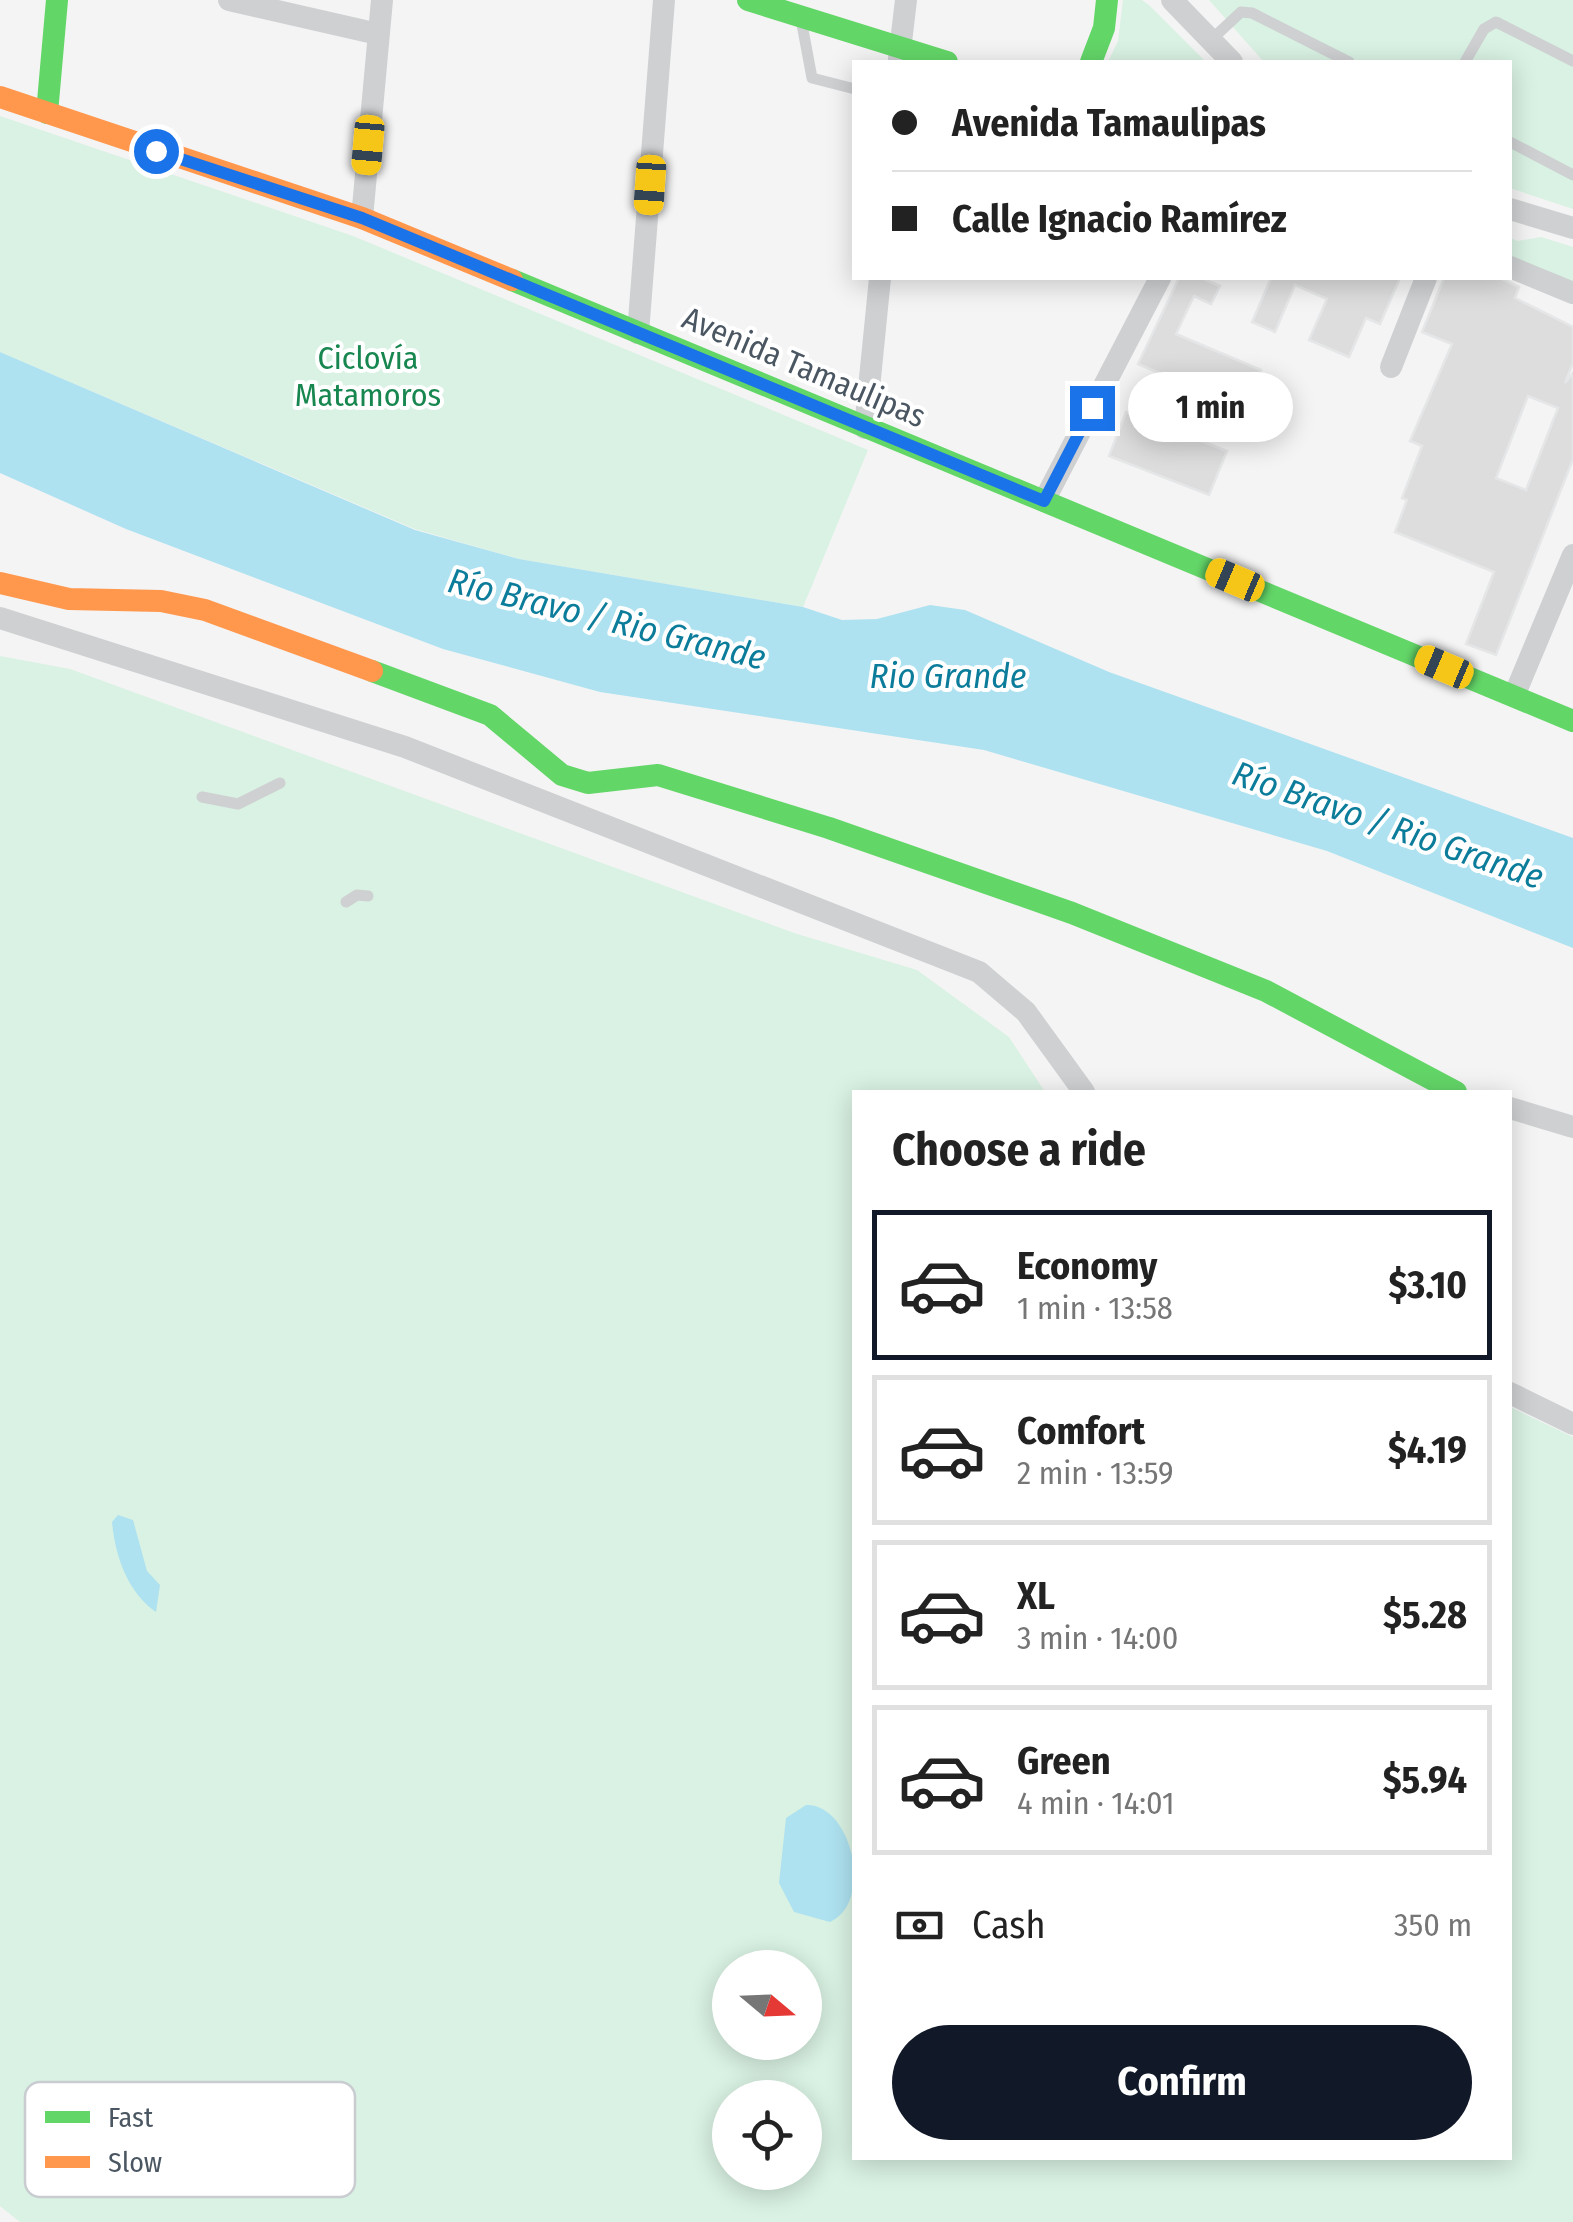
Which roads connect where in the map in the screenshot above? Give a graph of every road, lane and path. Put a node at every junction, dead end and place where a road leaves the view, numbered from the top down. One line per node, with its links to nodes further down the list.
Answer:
1 (57, 0): 21 (street)
2 (229, 0): 10 (street)
3 (382, 0): 10 (street)
4 (664, 0): 32 (street)
5 (748, 0): 9 (street)
6 (906, 0): 12 (street)
7 (1107, 0): 14 (street)
8 (1172, 0): 11 (street)
9 (801, 18): 12 (street); 19 (lane)
10 (378, 34): 25 (street)
11 (1211, 40): 15 (street); 16 (lane)
12 (900, 55): 13 (street)
13 (933, 60)
14 (1092, 60)
15 (1230, 60)
16 (1345, 60)
17 (1466, 60): 18 (lane)
18 (1573, 61)
19 (852, 87)
20 (0, 97): 21 (street, Avenida Tamaulipas)
21 (47, 112): 25 (street, Avenida Tamaulipas)
22 (1512, 143): 23 (lane)
23 (1573, 176)
24 (1512, 210): 26 (street)
25 (362, 218): 32 (street, Avenida Tamaulipas)
26 (1573, 228)
27 (1512, 267): 31 (street)
28 (880, 280): 34 (street)
29 (1154, 280): 35 (street)
30 (1425, 280): 33 (street)
31 (1573, 292)
32 (638, 333): 34 (street, Avenida Tamaulipas)
33 (1391, 367)
34 (865, 428): 35 (street, Avenida Tamaulipas)
35 (1044, 501): 39 (street, Avenida Tamaulipas)
36 (1573, 554): 39 (street)
37 (0, 584): 46 (street)
38 (0, 618): 45 (street)
39 (1514, 696): 40 (street, Avenida Tamaulipas)
40 (1573, 721)
41 (280, 783): 42 (lane)
42 (202, 797)
43 (368, 896): 44 (lane)
44 (346, 902)
45 (1083, 1090)
46 (1452, 1090)
47 (1512, 1109): 48 (street)
48 (1573, 1127)
49 (1512, 1394): 50 (street)
50 (1573, 1424)

